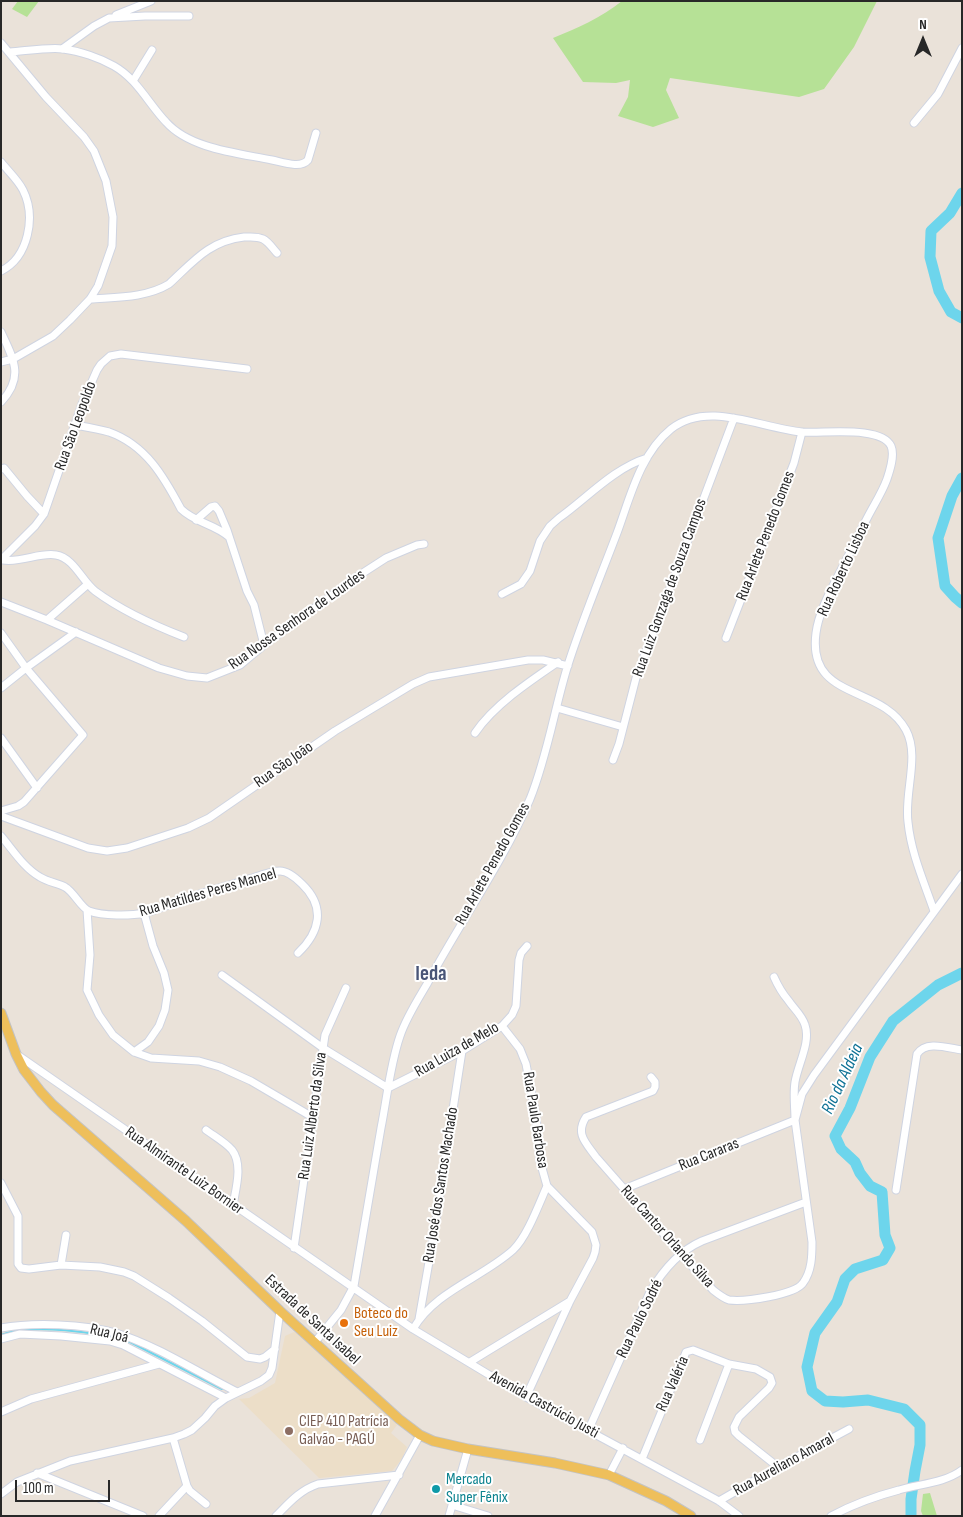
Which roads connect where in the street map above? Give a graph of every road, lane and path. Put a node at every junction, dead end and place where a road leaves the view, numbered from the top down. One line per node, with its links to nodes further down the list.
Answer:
1 (151, 1): 3 (street)
2 (189, 16): 3 (street)
3 (109, 18): 5 (street)
4 (1, 43): 8 (street)
5 (62, 48): 8 (street); 9 (street)
6 (962, 48): 10 (street)
7 (152, 50): 9 (street)
8 (10, 52): 15 (street)
9 (133, 81): 11 (street)
10 (914, 123)
11 (316, 134)
12 (1, 162): 14 (street)
13 (277, 253): 15 (street)
14 (1, 271)
15 (90, 300): 17 (street)
16 (1, 332): 17 (street)
17 (14, 359): 18 (street); 20 (street)
18 (1, 362)
19 (247, 369): 22 (street, Rua São Leopoldo)
20 (1, 402)
21 (734, 418): 23 (street, Rua Arlete Penedo Gomes); 25 (street, Rua Arlete Penedo Gomes); 46 (street, Rua Luiz Gonzaga de Souza Campos)
22 (75, 425): 27 (street, Rua São Leopoldo); 28 (street)
23 (802, 432): 24 (street, Rua Arlete Penedo Gomes); 39 (street, Rua Arlete Penedo Gomes)
24 (892, 449): 56 (street, Rua Roberto Lisboa)
25 (647, 458): 33 (street); 42 (street, Rua Arlete Penedo Gomes)
26 (2, 468): 27 (street)
27 (44, 514): 31 (street, Rua São Leopoldo)
28 (196, 520): 29 (street); 29 (street)
29 (229, 537): 40 (street)
30 (424, 544): 40 (street, Rua Nossa Senhora de Lourdes)
31 (2, 560): 32 (street)
32 (88, 584): 35 (street); 38 (street)
33 (502, 594)
34 (1, 602): 35 (street, Rua Nossa Senhora de Lourdes)
35 (47, 620): 37 (street, Rua Nossa Senhora de Lourdes)
36 (1, 632): 43 (street)
37 (76, 632): 40 (street, Rua Nossa Senhora de Lourdes); 43 (street)
38 (184, 637)
39 (726, 638)
40 (264, 645)
41 (558, 662): 42 (street, Rua São João); 47 (street); 52 (street, Rua São João)
42 (568, 666): 45 (street, Rua Arlete Penedo Gomes)
43 (26, 668): 44 (street); 50 (street)
44 (1, 688)
45 (557, 708): 46 (street); 71 (street, Rua Arlete Penedo Gomes)
46 (623, 727): 49 (street, Rua Luiz Gonzaga de Souza Campos)
47 (475, 733)
48 (1, 738): 50 (street)
49 (613, 760)
50 (37, 788): 51 (street)
51 (1, 811)
52 (1, 816)
53 (1, 836): 55 (street)
54 (962, 874): 56 (street, Rua Cantor Orlando Silva)
55 (87, 910): 57 (street, Rua Matildes Peres Manoel); 68 (street)
56 (934, 911): 73 (street, Rua Cantor Orlando Silva)
57 (144, 913): 59 (street, Rua Matildes Peres Manoel); 68 (street)
58 (528, 946): 64 (street, Rua Luiza de Melo)
59 (298, 953)
60 (222, 974): 65 (street)
61 (774, 977): 73 (street)
62 (346, 988): 65 (street, Rua Luiz Alberto da Silva)
63 (1, 1013): 69 (main road, Estrada de Santa Isabel)
64 (502, 1026): 67 (street, Rua Luiza de Melo); 76 (street, Rua Paulo Barbosa)
65 (323, 1048): 71 (street); 72 (street, Rua Luiz Alberto da Silva)
66 (962, 1050): 78 (street)
67 (462, 1051): 71 (street, Rua Luiza de Melo); 88 (street, Rua José dos Santos Machado)
68 (134, 1052): 72 (street)
69 (16, 1054): 80 (street, Rua Almirante Luiz Bornier); 87 (main road, Estrada de Santa Isabel)
70 (651, 1077): 77 (street, Rua Cantor Orlando Silva)
71 (388, 1088): 85 (street, Rua Arlete Penedo Gomes)
72 (314, 1118): 82 (street, Rua Luiz Alberto da Silva)
73 (795, 1120): 77 (street, Rua Cararas); 79 (street, Rua Cantor Orlando Silva)
74 (206, 1130): 80 (street)
75 (1, 1184): 84 (street)
76 (548, 1186): 86 (street, Rua Paulo Barbosa); 88 (street)
77 (624, 1189): 83 (street, Rua Cantor Orlando Silva)
78 (896, 1190)
79 (806, 1202): 83 (street, Rua Paulo Sodré); 83 (street, Rua Cantor Orlando Silva)
80 (233, 1205): 82 (street, Rua Almirante Luiz Bornier)
81 (66, 1236): 84 (street)
82 (294, 1248): 85 (street, Rua Almirante Luiz Bornier)
83 (680, 1254): 103 (street, Rua Paulo Sodré)
84 (61, 1265): 93 (street)
85 (354, 1286): 90 (street, Avenida Castrúcio Justi); 92 (street, Rua Arlete Penedo Gomes)
86 (570, 1301): 94 (street); 99 (street, Rua Paulo Barbosa)
87 (280, 1311): 92 (main road, Estrada de Santa Isabel); 93 (street)
88 (419, 1319): 90 (street)
89 (1, 1328): 97 (street, Rua Joá)
90 (413, 1329): 94 (street, Avenida Castrúcio Justi)
91 (1, 1339): 95 (street, Rua Joá)
92 (315, 1342): 104 (main road, Estrada de Santa Isabel)
93 (275, 1348): 98 (street)
94 (470, 1362): 99 (street, Avenida Castrúcio Justi)
95 (160, 1364): 97 (street, Rua Joá); 101 (street)
96 (730, 1364): 106 (street); 109 (street, Rua Valéria); 110 (street, Rua Valéria)
97 (206, 1381): 98 (street, Rua Joá); 100 (street, Rua Joá)
98 (237, 1392): 100 (street)
99 (526, 1397): 103 (street, Avenida Castrúcio Justi)
100 (226, 1398): 105 (street)
101 (1, 1412)
102 (849, 1429): 110 (street, Rua Aureliano Amaral)
103 (588, 1431): 107 (street, Avenida Castrúcio Justi)
104 (420, 1435): 108 (main road, Estrada de Santa Isabel); 114 (street)
105 (173, 1438): 112 (street); 115 (street)
106 (700, 1440)
107 (623, 1448): 109 (street, Avenida Castrúcio Justi); 113 (street)
108 (468, 1449): 113 (main road, Estrada de Santa Isabel); 119 (street)
109 (642, 1459): 117 (street, Avenida Castrúcio Justi)
110 (778, 1467): 117 (street, Rua Aureliano Amaral)
111 (962, 1470): 120 (street)
112 (37, 1473): 116 (street); 121 (street)
113 (609, 1475): 127 (main road, Estrada de Santa Isabel)
114 (398, 1476): 123 (street); 124 (street)
115 (187, 1486): 118 (street); 122 (street)
116 (1, 1494)
117 (719, 1501): 128 (street, Avenida Castrúcio Justi)
118 (206, 1504)
119 (452, 1505): 125 (street); 126 (street)
120 (833, 1515)
121 (143, 1516)
122 (159, 1516)
123 (276, 1516)
124 (375, 1516)
125 (449, 1516)
126 (488, 1516)
127 (691, 1516)
128 (738, 1516)

